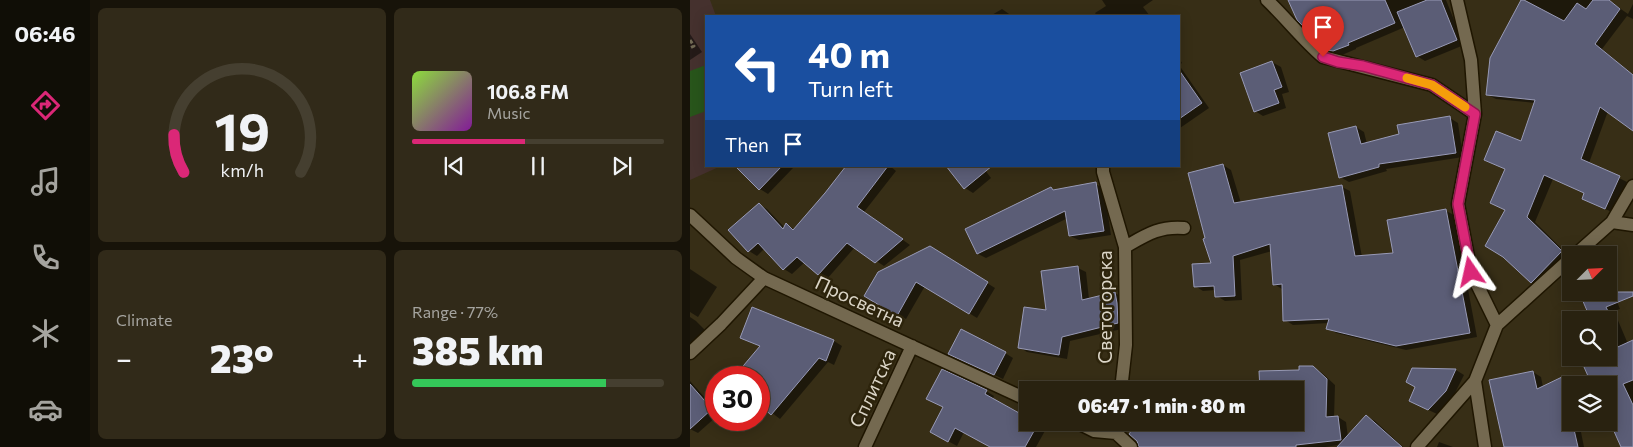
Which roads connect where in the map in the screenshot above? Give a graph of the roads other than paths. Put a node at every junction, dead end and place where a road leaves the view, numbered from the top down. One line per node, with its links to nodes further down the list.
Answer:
1 (1267, 0): 3 (street)
2 (1456, 0): 3 (street)
3 (1475, 114): 14 (street)
4 (1103, 167): 11 (street, Светогорска)
5 (1633, 186): 7 (street)
6 (690, 215): 13 (street, Просветна)
7 (1612, 222): 8 (street); 10 (street)
8 (1633, 226)
9 (1184, 228): 11 (street)
10 (1585, 246)
11 (1125, 247): 17 (street, Светогорска)
12 (1562, 266): 14 (street)
13 (764, 278): 15 (street, Просветна); 16 (street)
14 (1497, 324): 18 (street)
15 (912, 346): 19 (street, Просветна); 21 (street, Сплитска)
16 (690, 353)
17 (1122, 381)
18 (1475, 381): 23 (street); 24 (street)
19 (1019, 396)
20 (1119, 431): 22 (street)
21 (865, 447)
22 (1131, 447)
23 (1418, 447)
24 (1485, 447)

